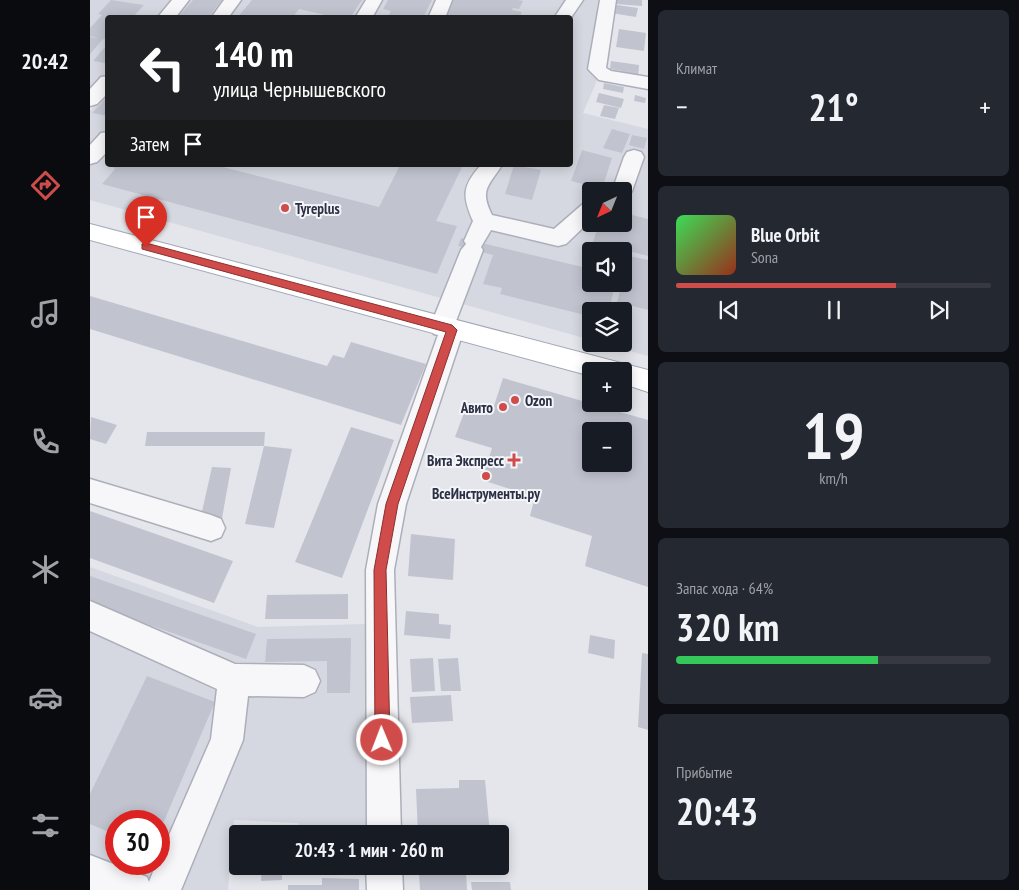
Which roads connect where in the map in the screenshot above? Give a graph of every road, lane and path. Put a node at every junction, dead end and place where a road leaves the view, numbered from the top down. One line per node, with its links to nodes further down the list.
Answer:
1 (181, 0): 7 (street)
2 (233, 0): 8 (street)
3 (374, 0): 9 (street)
4 (444, 0): 10 (street)
5 (575, 0): 11 (street)
6 (608, 0): 13 (street)
7 (168, 15)
8 (221, 15)
9 (365, 15)
10 (437, 15)
11 (564, 15)
12 (105, 83): 14 (street)
13 (648, 83)
14 (90, 100)
15 (105, 141): 16 (street)
16 (90, 157)
17 (634, 157): 19 (street)
18 (490, 167): 21 (street)
19 (625, 182)
20 (582, 216): 21 (street)
21 (484, 221): 23 (street)
22 (90, 232): 23 (main road)
23 (447, 328): 24 (main road); 32 (street)
24 (582, 363)
25 (632, 376): 26 (main road)
26 (648, 381)
27 (90, 491): 28 (street)
28 (211, 528)
29 (90, 616): 30 (street)
30 (234, 680): 31 (street); 36 (street)
31 (304, 681)
32 (384, 825)
33 (90, 873): 35 (street)
34 (384, 875): 37 (street)
35 (134, 890)
36 (163, 890)
37 (385, 890)

